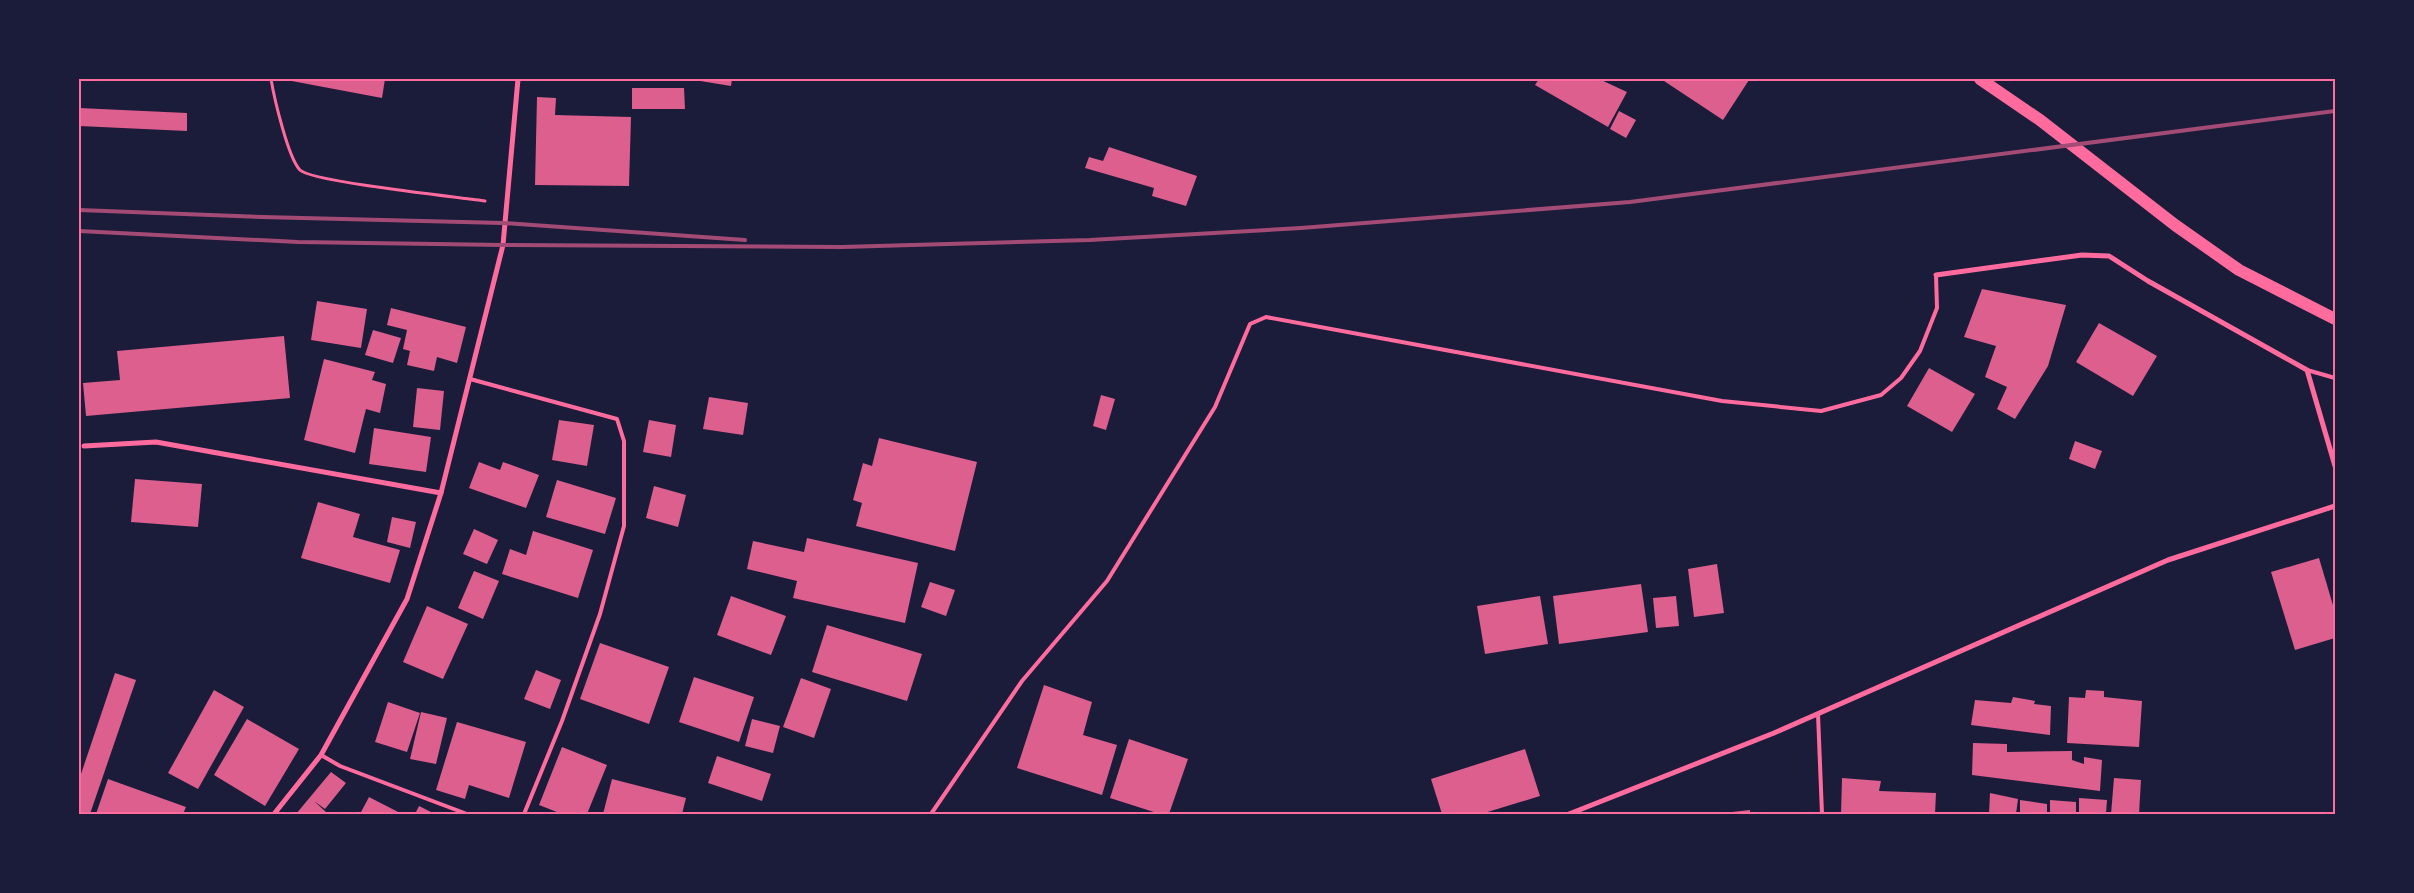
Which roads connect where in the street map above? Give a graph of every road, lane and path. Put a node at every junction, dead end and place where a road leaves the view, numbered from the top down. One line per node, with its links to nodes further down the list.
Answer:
1 (271, 79): 4 (path)
2 (518, 79): 9 (street)
3 (1980, 79): 6 (main road)
4 (489, 201)
5 (1936, 275): 7 (street); 19 (lane)
6 (2335, 319)
7 (2307, 370): 8 (lane); 11 (street)
8 (2335, 378)
9 (470, 379): 12 (street); 18 (lane)
10 (84, 446): 12 (street)
11 (2335, 466)
12 (440, 493): 15 (street)
13 (2335, 506): 14 (street)
14 (1818, 714): 20 (street); 21 (lane)
15 (321, 755): 16 (street); 17 (lane)
16 (274, 814)
17 (467, 814)
18 (524, 814)
19 (931, 814)
20 (1569, 814)
21 (1822, 814)

